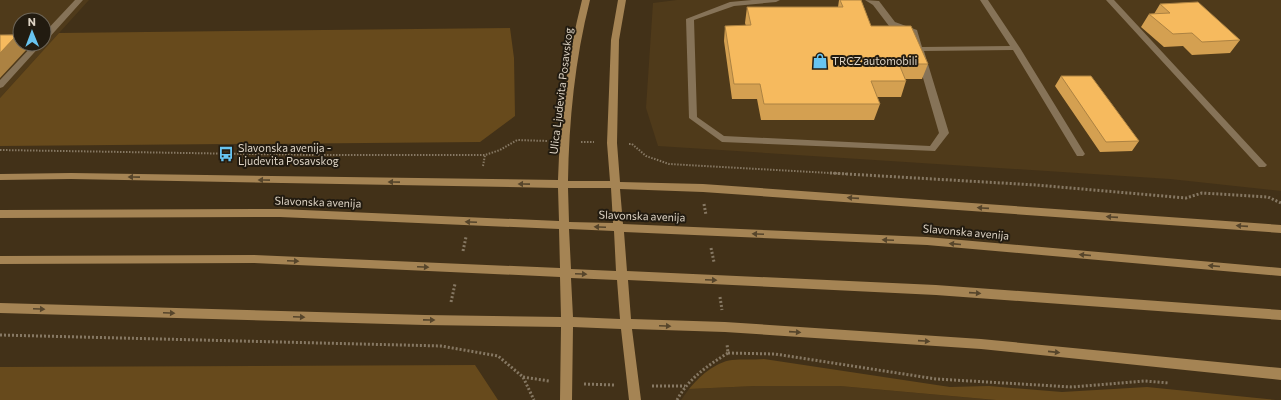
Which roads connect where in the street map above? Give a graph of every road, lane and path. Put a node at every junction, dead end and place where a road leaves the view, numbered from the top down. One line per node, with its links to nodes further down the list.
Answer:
1 (79, 0): 8 (lane)
2 (586, 0): 25 (main road, Ulica Ljudevita Posavskog)
3 (622, 0): 26 (main road)
4 (776, 0): 12 (lane)
5 (869, 0): 12 (lane)
6 (984, 0): 11 (lane)
7 (1110, 0): 21 (lane)
8 (52, 29)
9 (12, 36): 10 (lane)
10 (0, 37)
11 (1016, 48): 12 (lane); 19 (lane)
12 (919, 49)
13 (31, 52): 14 (lane)
14 (0, 85)
15 (525, 140): 18 (path)
16 (625, 144): 20 (path)
17 (0, 150): 18 (path)
18 (485, 154): 22 (path)
19 (1080, 154)
20 (701, 165): 23 (path); 27 (path)
21 (1262, 165)
22 (482, 167)
23 (701, 172)
24 (0, 177): 25 (main road, one-way to 24)
25 (563, 184): 26 (main road); 44 (main road, Ulica Ljudevita Posavskog)
26 (615, 185): 31 (main road, one-way to 26); 45 (main road)
27 (1281, 202)
28 (704, 204): 30 (path)
29 (0, 214): 37 (main road, Slavonska avenija, one-way to 29)
30 (706, 219)
31 (1281, 229)
32 (466, 236): 34 (path)
33 (710, 242): 36 (path)
34 (461, 258)
35 (0, 260): 43 (main road, one-way to 43)
36 (714, 264)
37 (1281, 272)
38 (456, 279): 40 (path)
39 (719, 294): 42 (path)
40 (451, 301)
41 (0, 308): 44 (main road, one-way to 44)
42 (722, 310)
43 (1281, 316)
44 (567, 322): 45 (main road); 60 (main road, Ulica Ljudevita Posavskog)
45 (626, 324): 51 (main road, one-way to 51); 61 (main road)
46 (0, 335): 49 (path)
47 (442, 340): 49 (path)
48 (727, 345): 50 (path)
49 (441, 346): 52 (path)
50 (728, 353): 56 (path); 58 (path)
51 (1281, 374)
52 (523, 377): 53 (path); 59 (path)
53 (539, 379)
54 (580, 384): 55 (path)
55 (595, 384)
56 (1175, 384)
57 (672, 386): 58 (path)
58 (685, 386): 62 (path)
59 (534, 400)
60 (566, 400)
61 (635, 400)
62 (677, 400)

